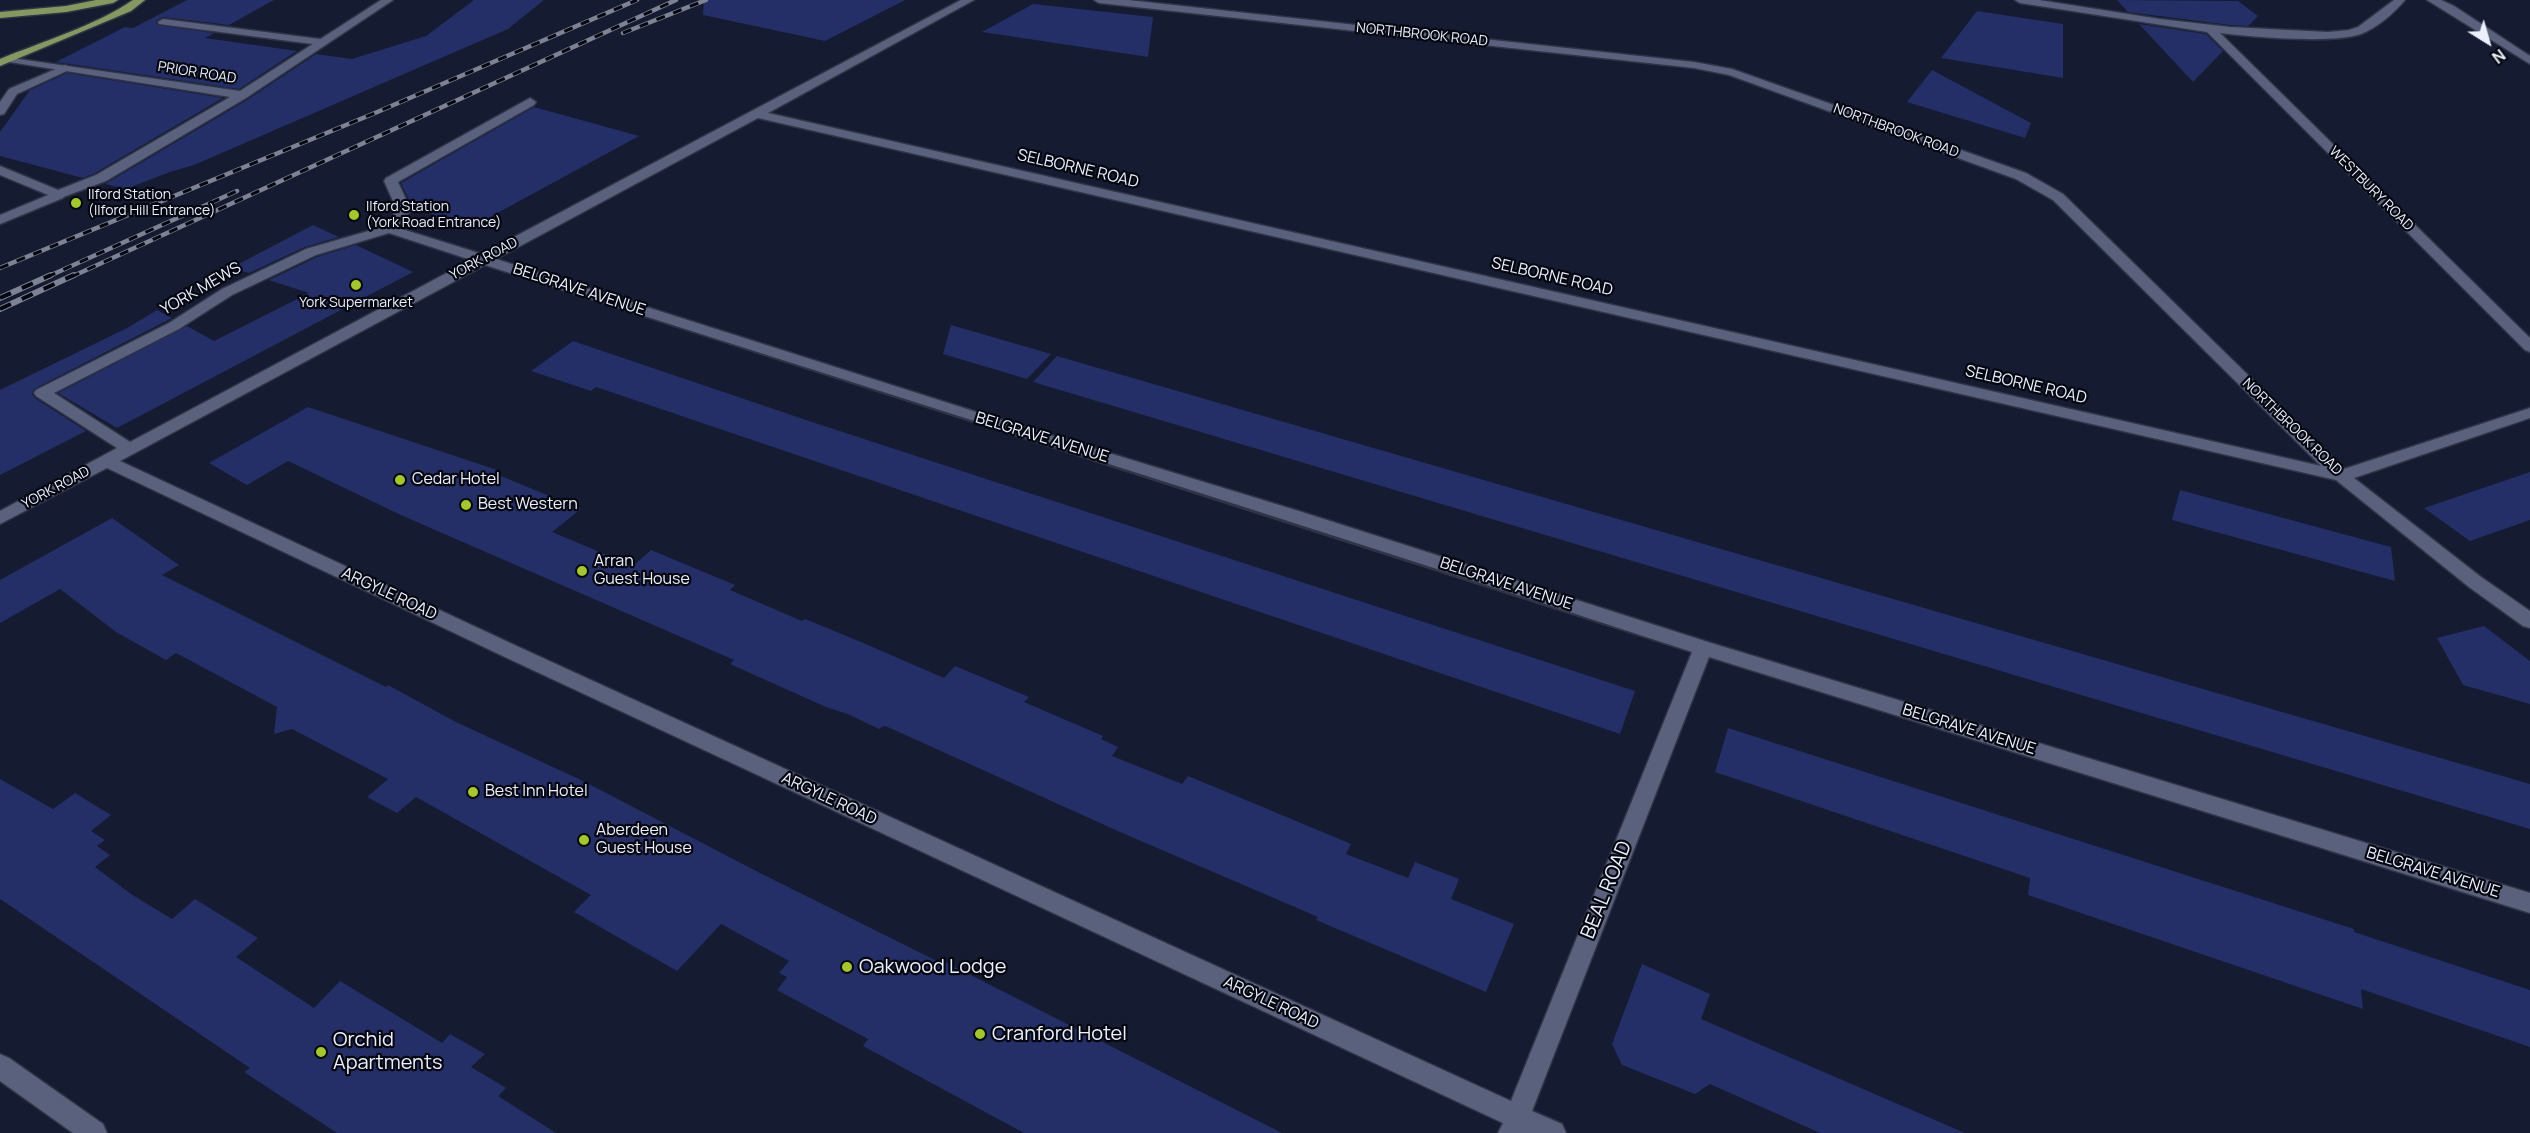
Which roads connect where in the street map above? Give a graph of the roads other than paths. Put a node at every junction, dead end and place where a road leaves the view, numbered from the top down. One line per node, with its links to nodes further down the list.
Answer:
1 (113, 0): 9 (main road)
2 (140, 0): 14 (main road)
3 (388, 0): 13 (street, PRIOR ROAD)
4 (969, 0): 21 (street, YORK ROAD)
5 (1099, 0): 31 (street, NORTHBROOK ROAD)
6 (2020, 0): 12 (street)
7 (2400, 0): 12 (street)
8 (2432, 0): 16 (street)
9 (18, 14): 10 (main road); 14 (main road)
10 (0, 15)
11 (163, 22): 13 (street)
12 (2211, 30): 27 (street, WESTBURY ROAD)
13 (320, 42): 18 (street, PRIOR ROAD)
14 (34, 49): 15 (main road)
15 (5, 61): 17 (street, PRIOR ROAD)
16 (2530, 61)
17 (65, 68): 18 (street, PRIOR ROAD); 20 (street)
18 (242, 95): 23 (street)
19 (530, 102): 25 (street)
20 (0, 111)
21 (754, 113): 26 (street, YORK ROAD); 31 (street, SELBORNE ROAD)
22 (0, 170): 23 (street)
23 (58, 195): 24 (street)
24 (0, 220)
25 (389, 229): 26 (street); 29 (street, YORK MEWS)
26 (483, 260): 29 (street, YORK ROAD); 34 (street, BELGRAVE AVENUE)
27 (2530, 347)
28 (2530, 413): 31 (street)
29 (130, 449): 30 (street, YORK ROAD)
30 (107, 461): 32 (street, YORK ROAD); 37 (street, ARGYLE ROAD)
31 (2341, 476): 33 (street, NORTHBROOK ROAD)
32 (0, 518)
33 (2530, 621)
34 (1703, 648): 35 (street, BELGRAVE AVENUE); 37 (street, BEAL ROAD)
35 (2530, 903)
36 (0, 1066): 38 (street)
37 (1514, 1125): 39 (street, ARGYLE ROAD)
38 (94, 1133)
39 (1553, 1133)

